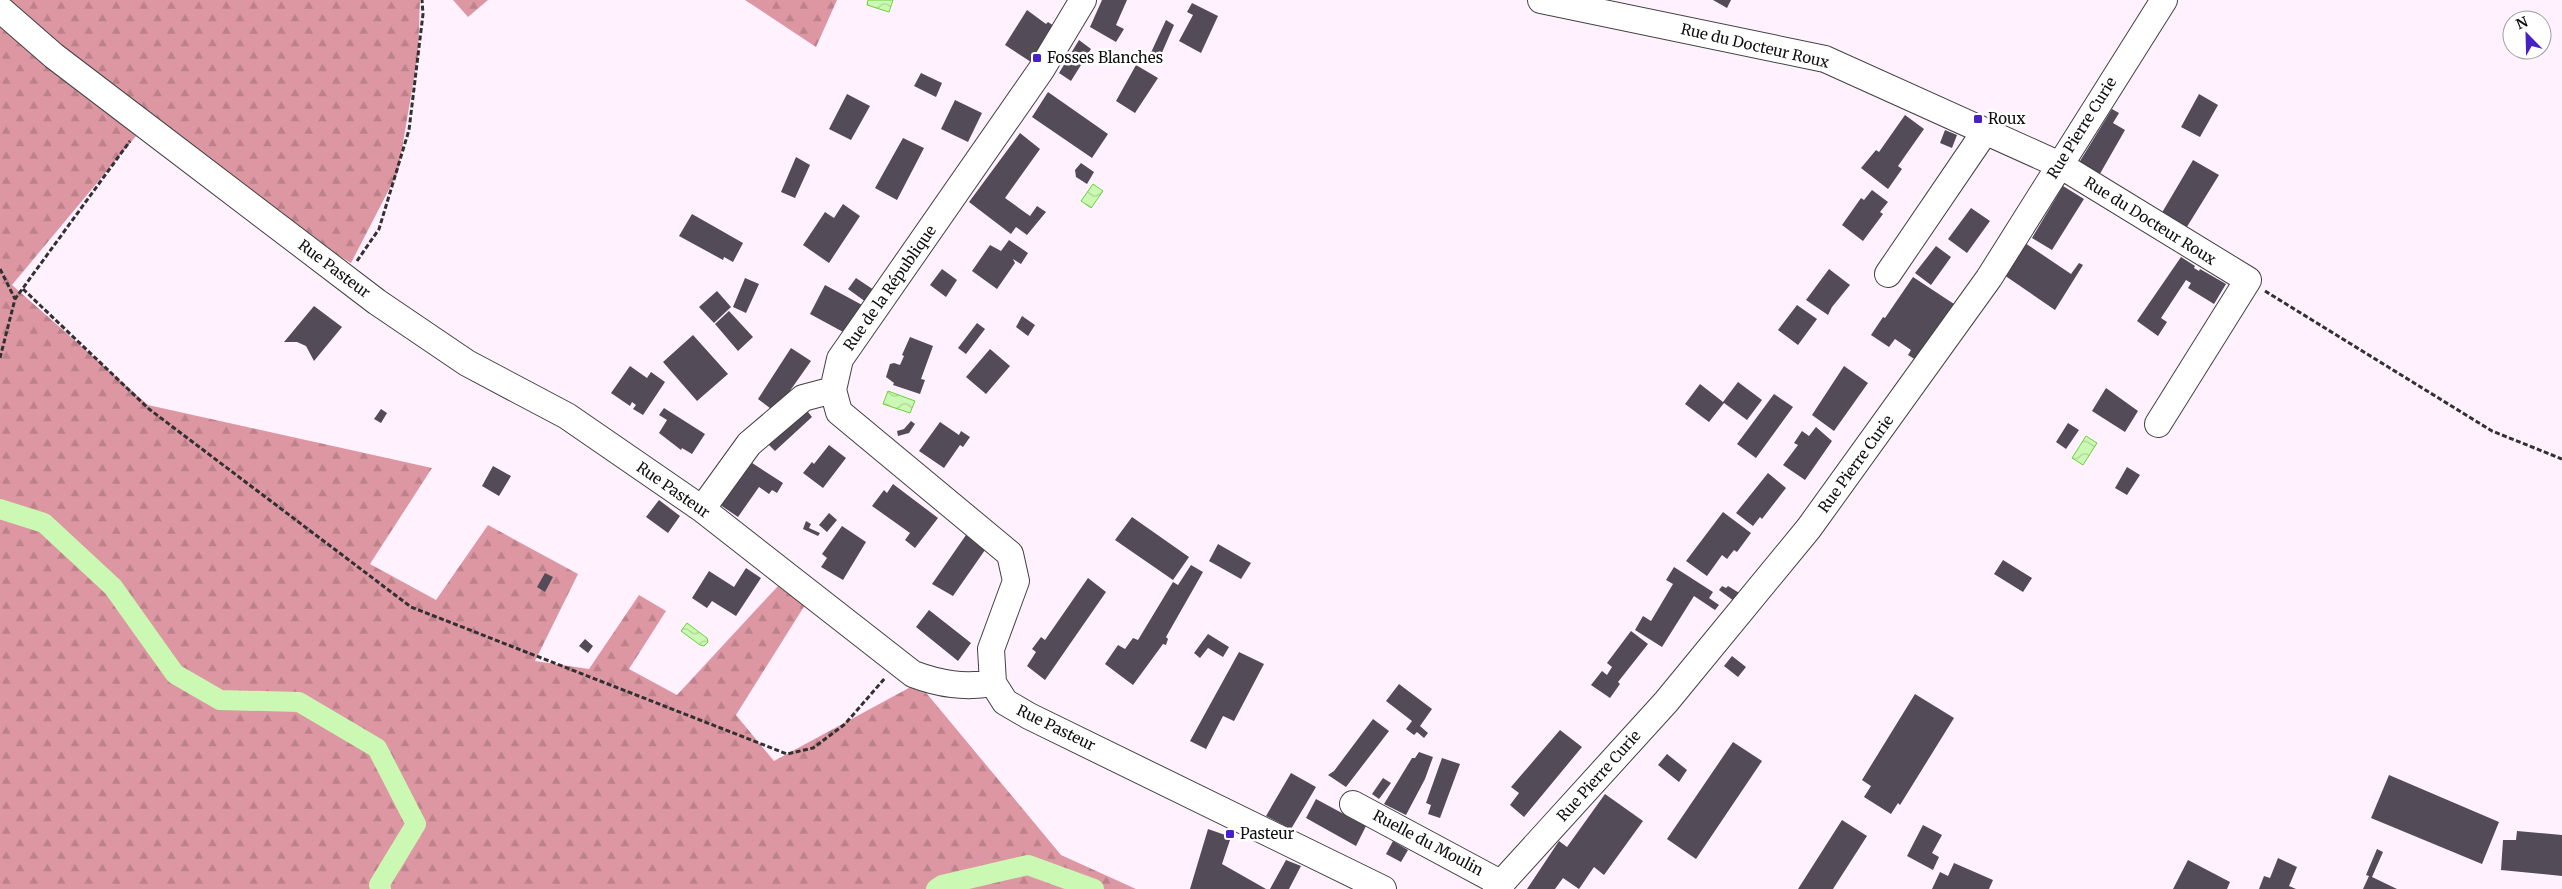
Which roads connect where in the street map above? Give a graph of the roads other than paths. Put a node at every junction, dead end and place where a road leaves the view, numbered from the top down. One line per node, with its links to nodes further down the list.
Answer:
1 (1083, 0): 8 (street, Rue de la République)
2 (1541, 0): 5 (street, Rue du Docteur Roux)
3 (2164, 0): 6 (street, Rue Pierre Curie)
4 (0, 9): 10 (street, Rue Pasteur)
5 (1984, 133): 6 (street, Rue du Docteur Roux); 7 (street)
6 (2060, 165): 9 (street, Rue du Docteur Roux); 13 (street, Rue Pierre Curie)
7 (1888, 274)
8 (833, 390): 10 (street); 11 (street)
9 (2158, 424)
10 (702, 509): 11 (street, Rue Pasteur)
11 (993, 683): 14 (street, Rue Pasteur)
12 (1353, 804): 13 (street, Ruelle du Moulin)
13 (1499, 886)
14 (1383, 889)

